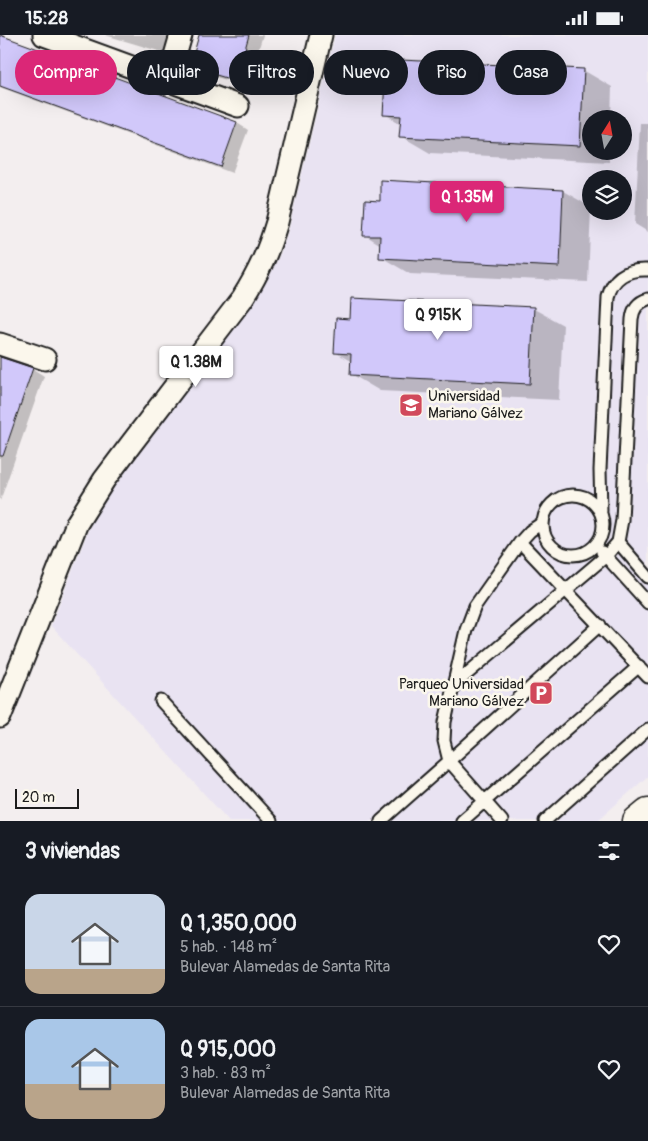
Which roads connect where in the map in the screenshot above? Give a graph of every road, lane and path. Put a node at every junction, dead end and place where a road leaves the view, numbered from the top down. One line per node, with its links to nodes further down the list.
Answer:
1 (181, 35): 4 (street)
2 (321, 35): 26 (street)
3 (48, 36): 5 (street)
4 (177, 50)
5 (127, 65)
6 (208, 95): 7 (street)
7 (238, 106)
8 (648, 270): 12 (lane)
9 (648, 299): 14 (lane)
10 (0, 344): 11 (street)
11 (45, 359)
12 (601, 511): 13 (lane); 16 (lane)
13 (542, 523): 15 (lane); 16 (lane)
14 (618, 541): 17 (lane); 18 (lane)
15 (520, 542): 19 (lane); 24 (lane)
16 (596, 545): 17 (lane)
17 (606, 555): 19 (lane); 20 (lane)
18 (648, 577)
19 (566, 590): 21 (lane); 24 (lane)
20 (648, 603)
21 (600, 625): 22 (lane); 28 (lane)
22 (639, 666): 23 (lane); 29 (lane)
23 (648, 677)
24 (455, 684): 28 (lane)
25 (160, 701): 31 (lane)
26 (0, 717)
27 (648, 729): 35 (lane)
28 (449, 761): 29 (lane); 32 (lane)
29 (484, 801): 33 (lane); 34 (lane)
30 (648, 812): 36 (main road)
31 (271, 821)
32 (381, 821)
33 (462, 821)
34 (502, 821)
35 (545, 821)
36 (637, 821)

